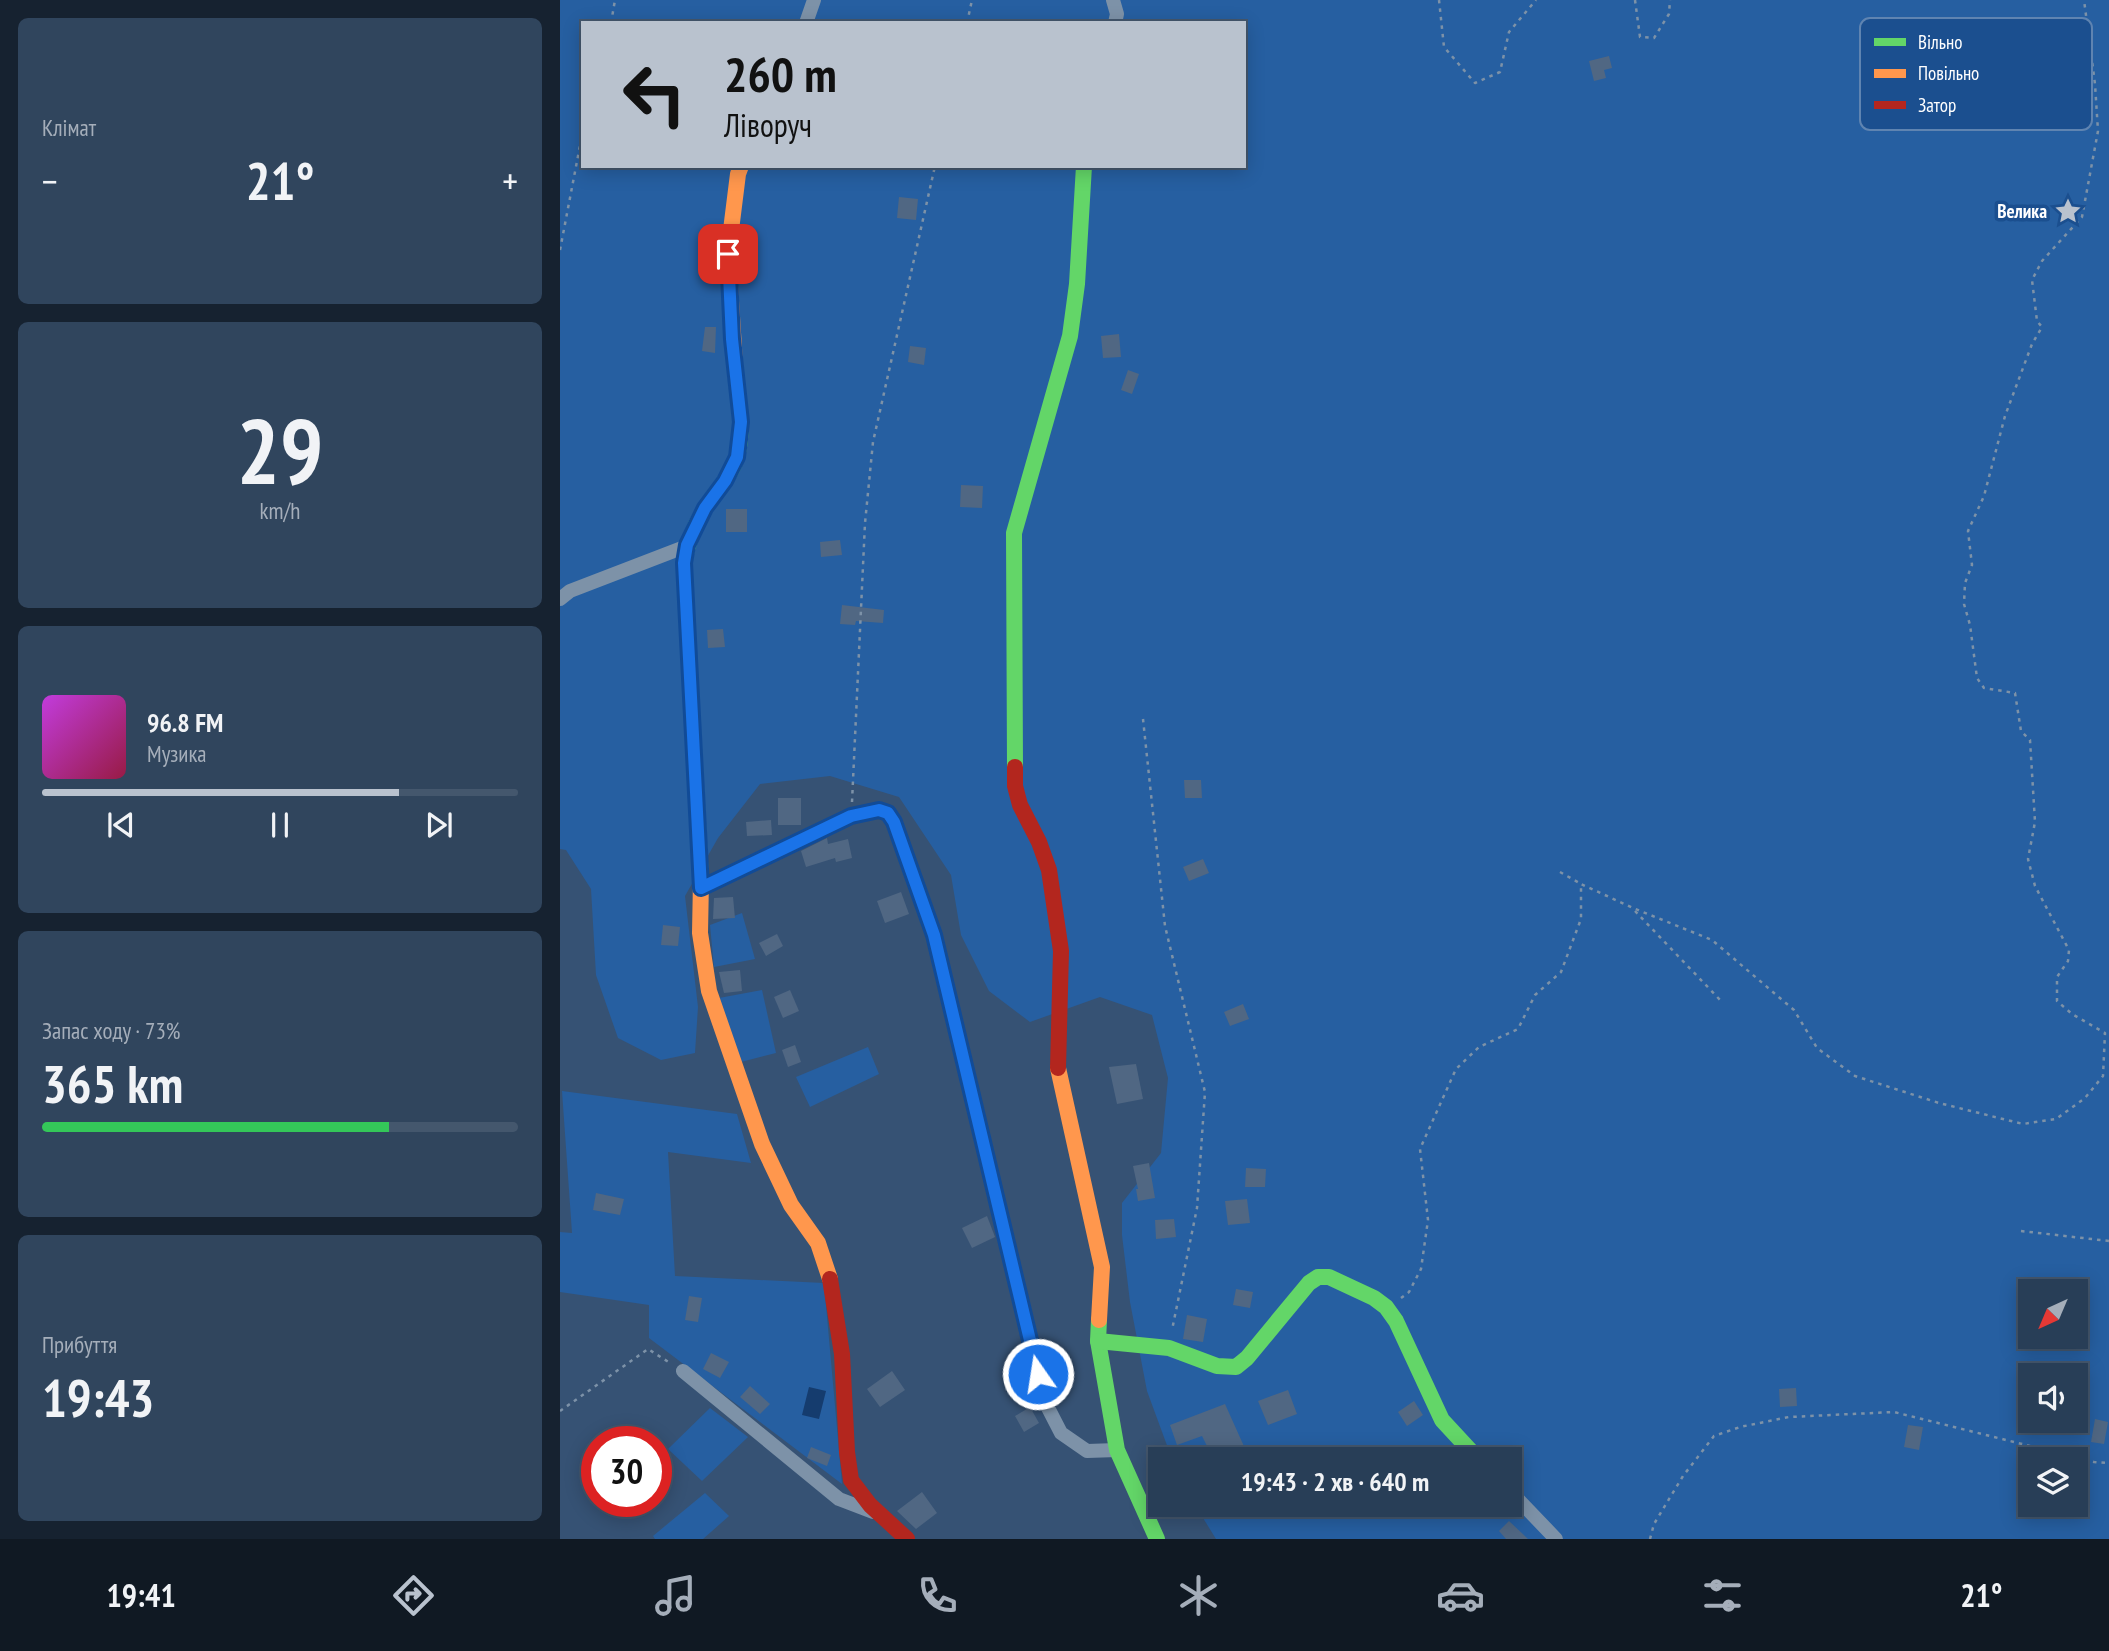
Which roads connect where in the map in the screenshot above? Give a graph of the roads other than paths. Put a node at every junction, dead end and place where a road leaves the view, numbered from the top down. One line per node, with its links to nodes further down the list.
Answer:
1 (814, 0): 3 (street)
2 (1113, 0): 4 (street)
3 (807, 21)
4 (1115, 21)
5 (740, 168): 7 (street)
6 (1084, 168): 10 (street)
7 (687, 545): 8 (street); 9 (street)
8 (560, 599)
9 (701, 888): 13 (street); 15 (street)
10 (1098, 1341): 12 (street); 13 (street)
11 (683, 1371): 15 (street)
12 (1467, 1447)
13 (1117, 1450): 17 (street)
14 (1522, 1504): 18 (street)
15 (881, 1515): 16 (street)
16 (906, 1539)
17 (1157, 1539)
18 (1556, 1539)

